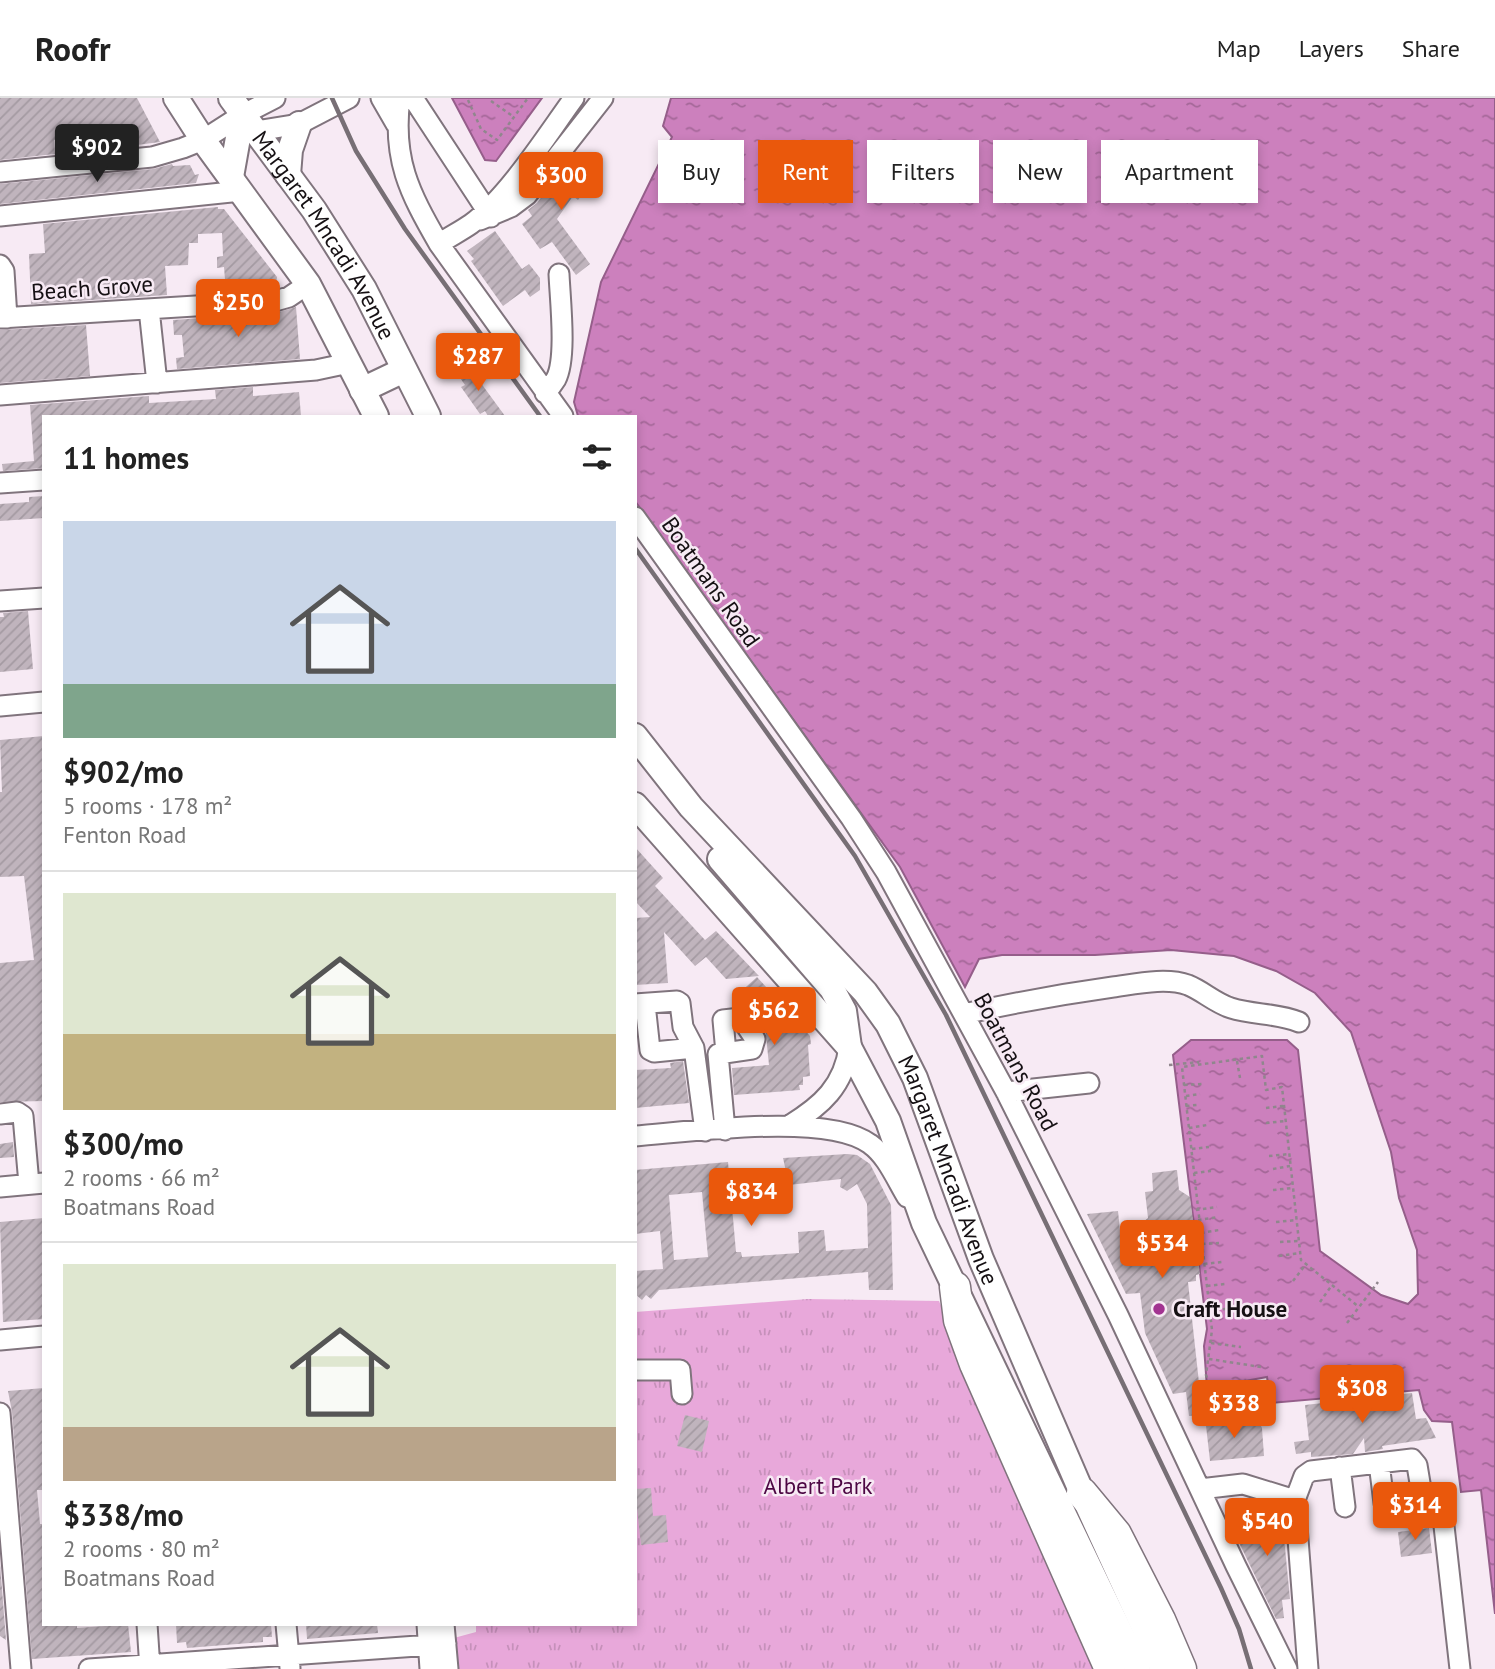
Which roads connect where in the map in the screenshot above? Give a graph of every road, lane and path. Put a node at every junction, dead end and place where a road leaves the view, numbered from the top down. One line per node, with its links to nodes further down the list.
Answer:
1 (176, 98): 16 (main road, Margaret Mncadi Avenue)
2 (275, 98): 13 (street)
3 (349, 98): 14 (street)
4 (381, 98): 15 (street)
5 (400, 98): 15 (street)
6 (413, 98): 21 (street)
7 (528, 98): 12 (path)
8 (574, 98): 21 (street)
9 (603, 98): 21 (street)
10 (468, 100): 12 (path)
11 (491, 101): 12 (path)
12 (514, 117)
13 (241, 120): 14 (street); 16 (street); 18 (main road, Margaret Mncadi Avenue); 19 (main road)
14 (299, 124): 18 (main road)
15 (396, 124): 22 (street)
16 (203, 140): 17 (street); 19 (main road, Margaret Mncadi Avenue)
17 (0, 172)
18 (288, 175): 30 (main road, Margaret Mncadi Avenue)
19 (236, 184): 20 (street); 25 (main road, Margaret Mncadi Avenue)
20 (0, 216)
21 (483, 216): 22 (street)
22 (439, 244): 33 (street)
23 (0, 265): 26 (street)
24 (559, 274): 33 (street)
25 (308, 285): 27 (street, Beach Grove); 29 (main road, Margaret Mncadi Avenue)
26 (3, 293): 28 (street)
27 (149, 309): 28 (street, Beach Grove); 31 (street)
28 (4, 318)
29 (349, 363): 31 (street); 32 (main road, Margaret Mncadi Avenue)
30 (404, 370): 32 (main road); 36 (main road, Margaret Mncadi Avenue)
31 (157, 383): 34 (street)
32 (362, 390): 35 (main road, Margaret Mncadi Avenue)
33 (545, 393): 37 (street)
34 (0, 395)
35 (375, 415)
36 (427, 415)
37 (562, 415)
38 (42, 480): 39 (street)
39 (0, 483)
40 (637, 520): 49 (street, Boatmans Road)
41 (42, 598): 42 (street)
42 (0, 601)
43 (42, 702): 44 (street)
44 (0, 706)
45 (637, 739): 46 (main road, Margaret Mncadi Avenue)
46 (691, 807): 51 (main road); 131 (main road, Margaret Mncadi Avenue)
47 (639, 815): 51 (main road, Margaret Mncadi Avenue)
48 (640, 1004): 52 (street); 52 (street)
49 (964, 1014): 50 (street); 61 (street, Boatmans Road)
50 (1299, 1022)
51 (849, 1047): 71 (street); 95 (main road, Margaret Mncadi Avenue)
52 (694, 1048): 75 (street)
53 (726, 1053): 74 (street)
54 (1237, 1059): 55 (path); 57 (path); 66 (path)
55 (1206, 1062): 56 (path); 60 (path)
56 (1169, 1065)
57 (1240, 1078)
58 (1089, 1083): 61 (street)
59 (1202, 1084): 60 (path)
60 (1184, 1085): 63 (path)
61 (1006, 1092): 130 (street, Boatmans Road)
62 (1200, 1094): 63 (path)
63 (1185, 1096): 65 (path)
64 (1197, 1105): 65 (path)
65 (1186, 1106): 73 (path)
66 (1284, 1106): 67 (path); 69 (path)
67 (1266, 1108)
68 (0, 1114): 85 (street)
69 (1286, 1121): 70 (path); 79 (path)
70 (1266, 1123)
71 (790, 1125): 74 (street); 95 (street)
72 (1207, 1125): 73 (path)
73 (1189, 1128): 78 (path)
74 (725, 1130): 75 (street)
75 (705, 1131): 76 (street)
76 (637, 1136)
77 (1209, 1147): 78 (path)
78 (1191, 1149): 84 (path)
79 (1290, 1154): 80 (path); 81 (path)
80 (1269, 1156)
81 (1291, 1166): 82 (path); 87 (path)
82 (1273, 1168)
83 (1212, 1171): 84 (path)
84 (1193, 1173): 90 (path)
85 (36, 1184): 86 (street)
86 (0, 1187)
87 (1293, 1188): 88 (path); 93 (path)
88 (1273, 1189)
89 (1217, 1207): 90 (path)
90 (1196, 1210): 92 (path)
91 (1218, 1217): 92 (path)
92 (1198, 1220): 97 (path)
93 (1297, 1220): 94 (path); 98 (path)
94 (1276, 1222)
95 (924, 1223): 112 (main road, Margaret Mncadi Avenue)
96 (1219, 1230): 97 (path)
97 (1200, 1233): 101 (path)
98 (1299, 1241): 99 (path); 102 (path)
99 (1280, 1242)
100 (1219, 1243): 101 (path)
101 (1202, 1244): 105 (path)
102 (1300, 1253): 103 (path); 106 (path)
103 (1279, 1256)
104 (1222, 1262): 105 (path)
105 (1204, 1264): 111 (path)
106 (1306, 1264): 107 (path); 110 (path)
107 (1293, 1281)
108 (1378, 1282): 115 (path)
109 (1225, 1284): 111 (path)
110 (1333, 1284): 113 (path); 115 (path)
111 (1206, 1286): 116 (path)
112 (956, 1287): 146 (highway); 147 (main road, Margaret Mncadi Avenue)
113 (1320, 1302)
114 (1240, 1307): 116 (path)
115 (1359, 1307): 117 (path)
116 (1209, 1311): 120 (path)
117 (1347, 1323)
118 (42, 1336): 119 (street)
119 (0, 1340)
120 (1211, 1343): 121 (path); 122 (path)
121 (1241, 1347)
122 (1209, 1359): 123 (path); 126 (path)
123 (1261, 1367)
124 (637, 1370): 125 (street)
125 (682, 1394)
126 (1225, 1398)
127 (0, 1413): 142 (street)
128 (1379, 1463): 129 (street); 132 (street); 134 (street)
129 (1340, 1467): 133 (street); 135 (street)
130 (1200, 1489): 133 (street); 150 (street, Boatmans Road)
131 (1082, 1493): 148 (main road, Margaret Mncadi Avenue); 149 (highway)
132 (1422, 1495)
133 (1295, 1500): 151 (street)
134 (1384, 1503)
135 (1345, 1507)
136 (1443, 1517): 152 (street)
137 (147, 1626): 141 (street)
138 (286, 1626): 140 (street)
139 (439, 1637): 140 (street); 144 (street); 145 (street)
140 (289, 1662): 141 (street)
141 (150, 1666): 143 (street)
142 (20, 1669)
143 (89, 1669)
144 (430, 1669)
145 (448, 1669)
146 (1110, 1669)
147 (1138, 1669)
148 (1163, 1669)
149 (1181, 1669)
150 (1287, 1669)
151 (1308, 1669)
152 (1460, 1669)

